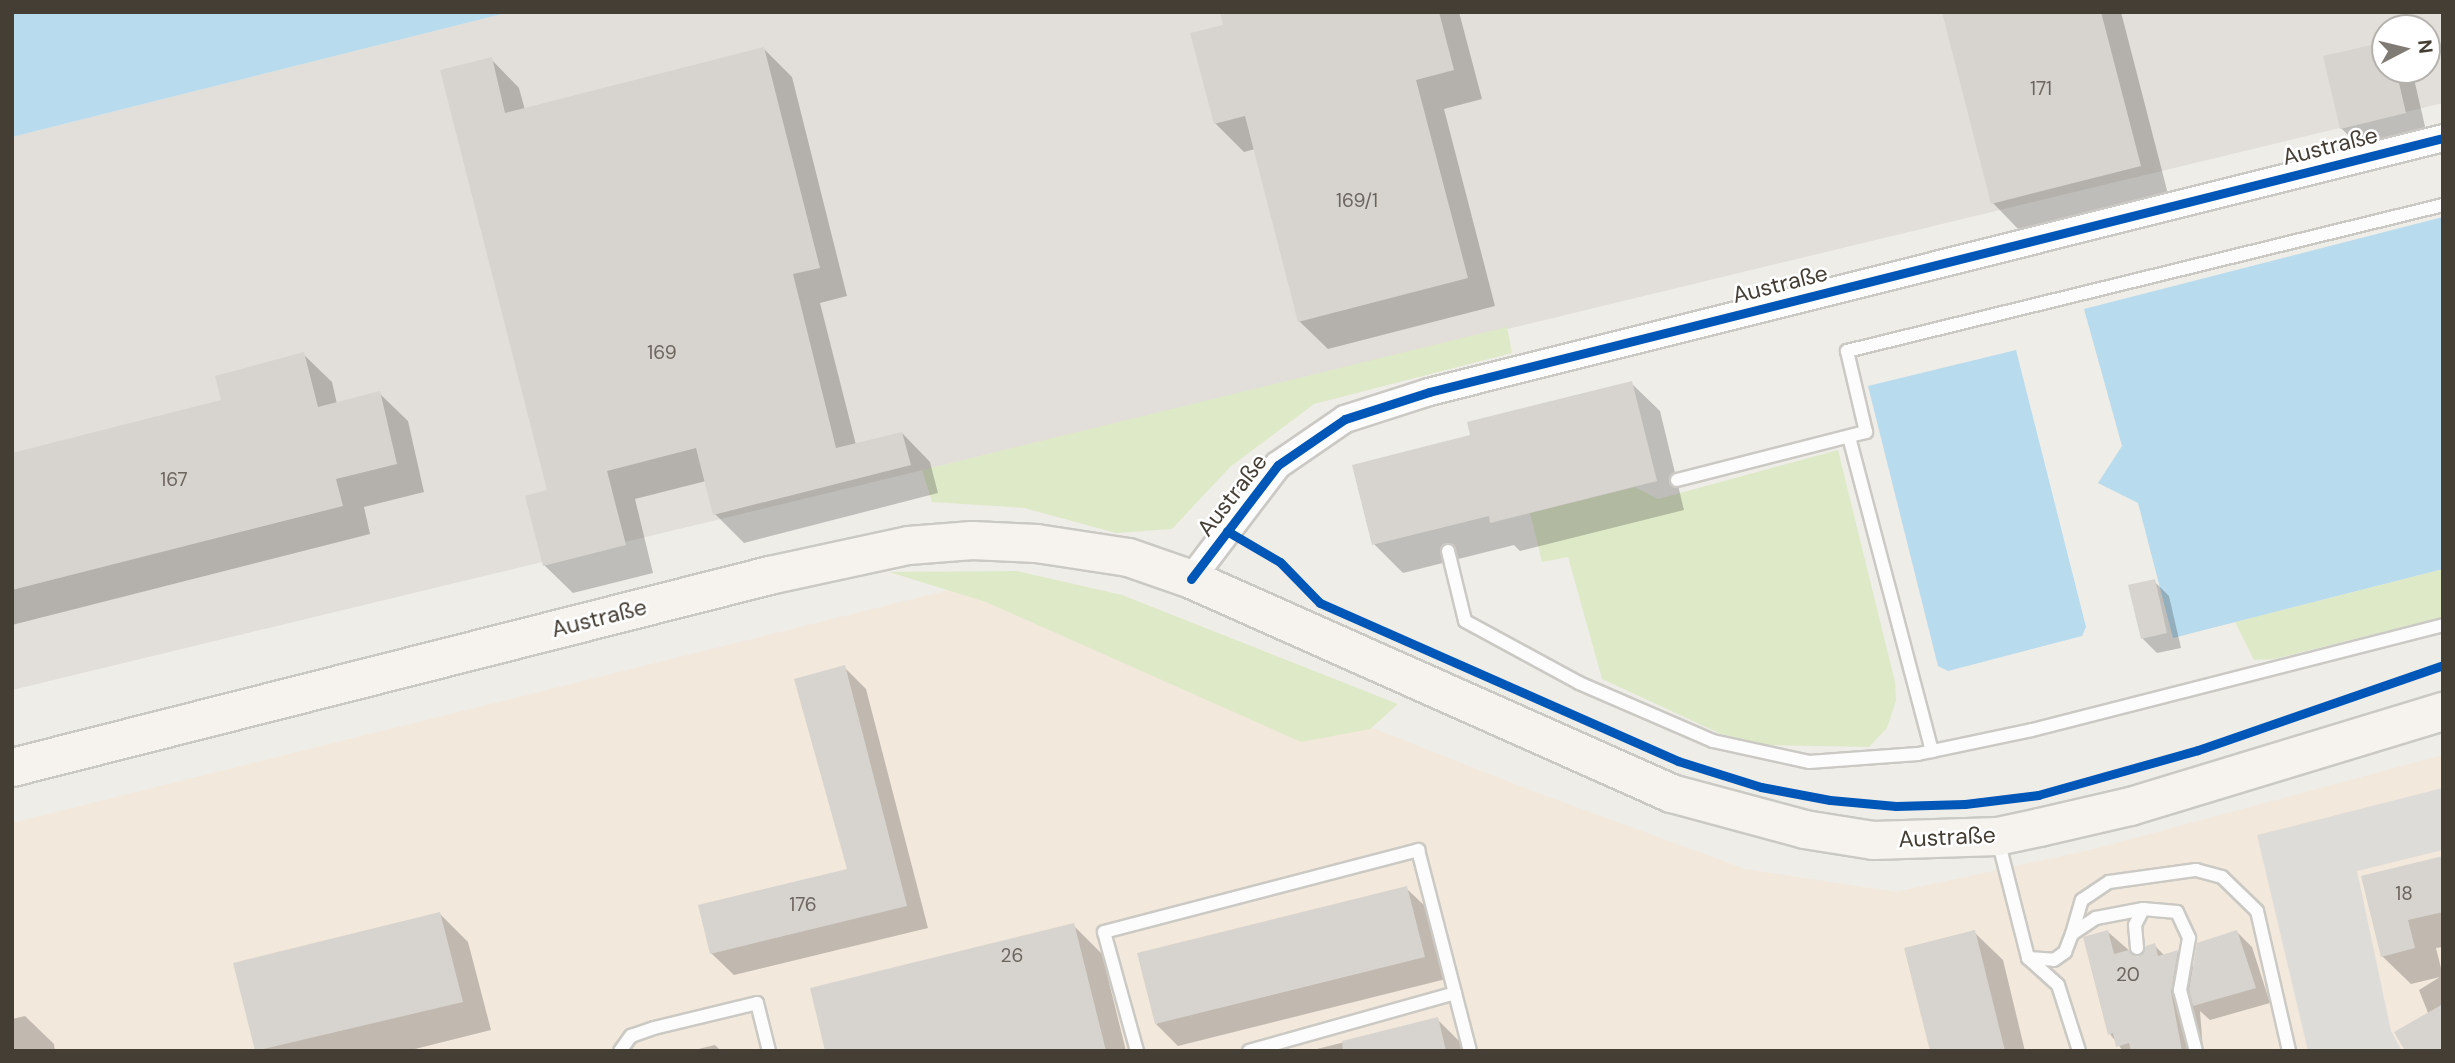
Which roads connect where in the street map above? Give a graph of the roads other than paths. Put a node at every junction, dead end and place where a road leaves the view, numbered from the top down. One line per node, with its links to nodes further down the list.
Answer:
1 (2443, 138): 6 (street, Austraße)
2 (2443, 205): 3 (lane)
3 (1849, 437): 4 (lane); 9 (lane)
4 (1677, 480)
5 (1448, 551): 9 (lane)
6 (1191, 579): 10 (main road, Austraße); 11 (main road, Austraße)
7 (2443, 625): 9 (lane)
8 (2443, 711): 11 (main road, Austraße)
9 (1932, 751)
10 (12, 767)
11 (1997, 836): 15 (lane)
12 (2143, 909): 13 (lane); 14 (lane); 23 (lane)
13 (2071, 934): 15 (lane); 24 (lane)
14 (2137, 948)
15 (2028, 958): 22 (lane)
16 (1455, 993): 19 (lane); 20 (lane); 21 (lane)
17 (620, 1051): 18 (lane)
18 (769, 1051)
19 (1137, 1051)
20 (1249, 1051)
21 (1470, 1051)
22 (2079, 1051)
23 (2196, 1051)
24 (2288, 1051)

